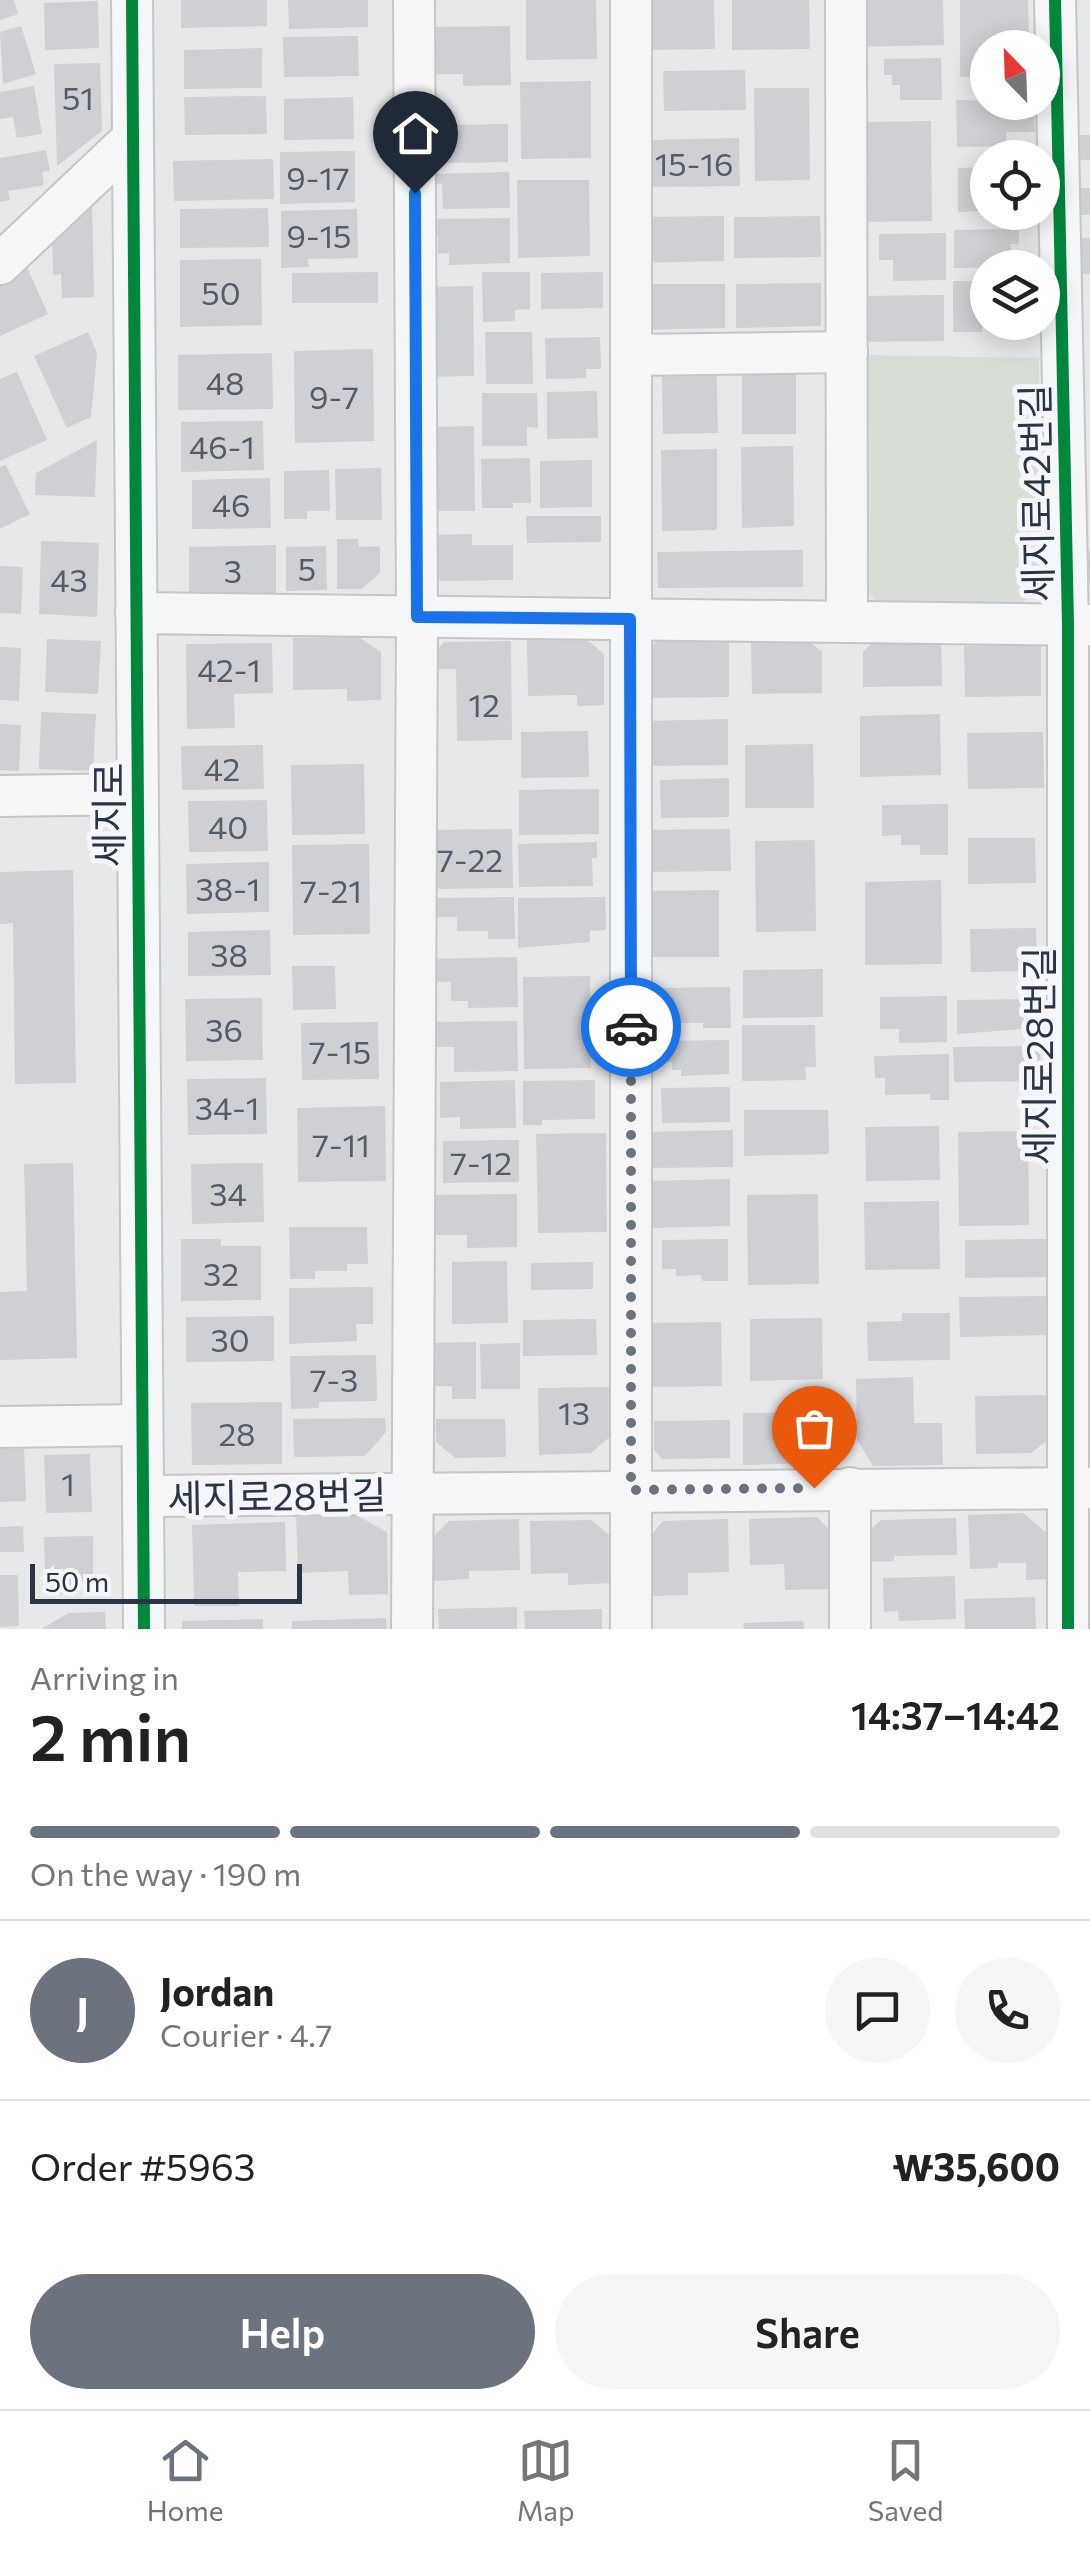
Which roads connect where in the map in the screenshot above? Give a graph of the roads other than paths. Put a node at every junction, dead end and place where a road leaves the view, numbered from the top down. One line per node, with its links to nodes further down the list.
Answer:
1 (132, 0): 6 (street, 세지로)
2 (414, 0): 11 (street)
3 (631, 0): 9 (street)
4 (846, 0): 8 (street)
5 (1055, 0): 14 (street, 세지로42번길)
6 (133, 138): 7 (street); 10 (street, 세지로)
7 (0, 264)
8 (846, 352): 9 (street); 13 (street)
9 (631, 355): 12 (street)
10 (136, 613): 11 (street, 세지로42번길); 15 (street, 세지로)
11 (417, 617): 12 (street, 세지로42번길); 22 (street, 세지로28번길)
12 (630, 619): 13 (street, 세지로42번길); 21 (street)
13 (847, 622): 14 (street, 세지로42번길)
14 (1079, 625): 20 (street, 세지로28번길)
15 (137, 794): 16 (street); 17 (street, 세지로)
16 (0, 796)
17 (141, 1425): 18 (street); 23 (street, 세지로)
18 (0, 1427)
19 (850, 1488): 20 (street, 세지로28번길); 21 (street, 세지로28번길); 27 (street)
20 (1078, 1488): 28 (street)
21 (631, 1490): 22 (street, 세지로28번길); 26 (street)
22 (410, 1493): 23 (street, 세지로28번길); 25 (street)
23 (144, 1496): 24 (street, 세지로)
24 (144, 1629)
25 (412, 1629)
26 (632, 1629)
27 (850, 1629)
28 (1068, 1629)

